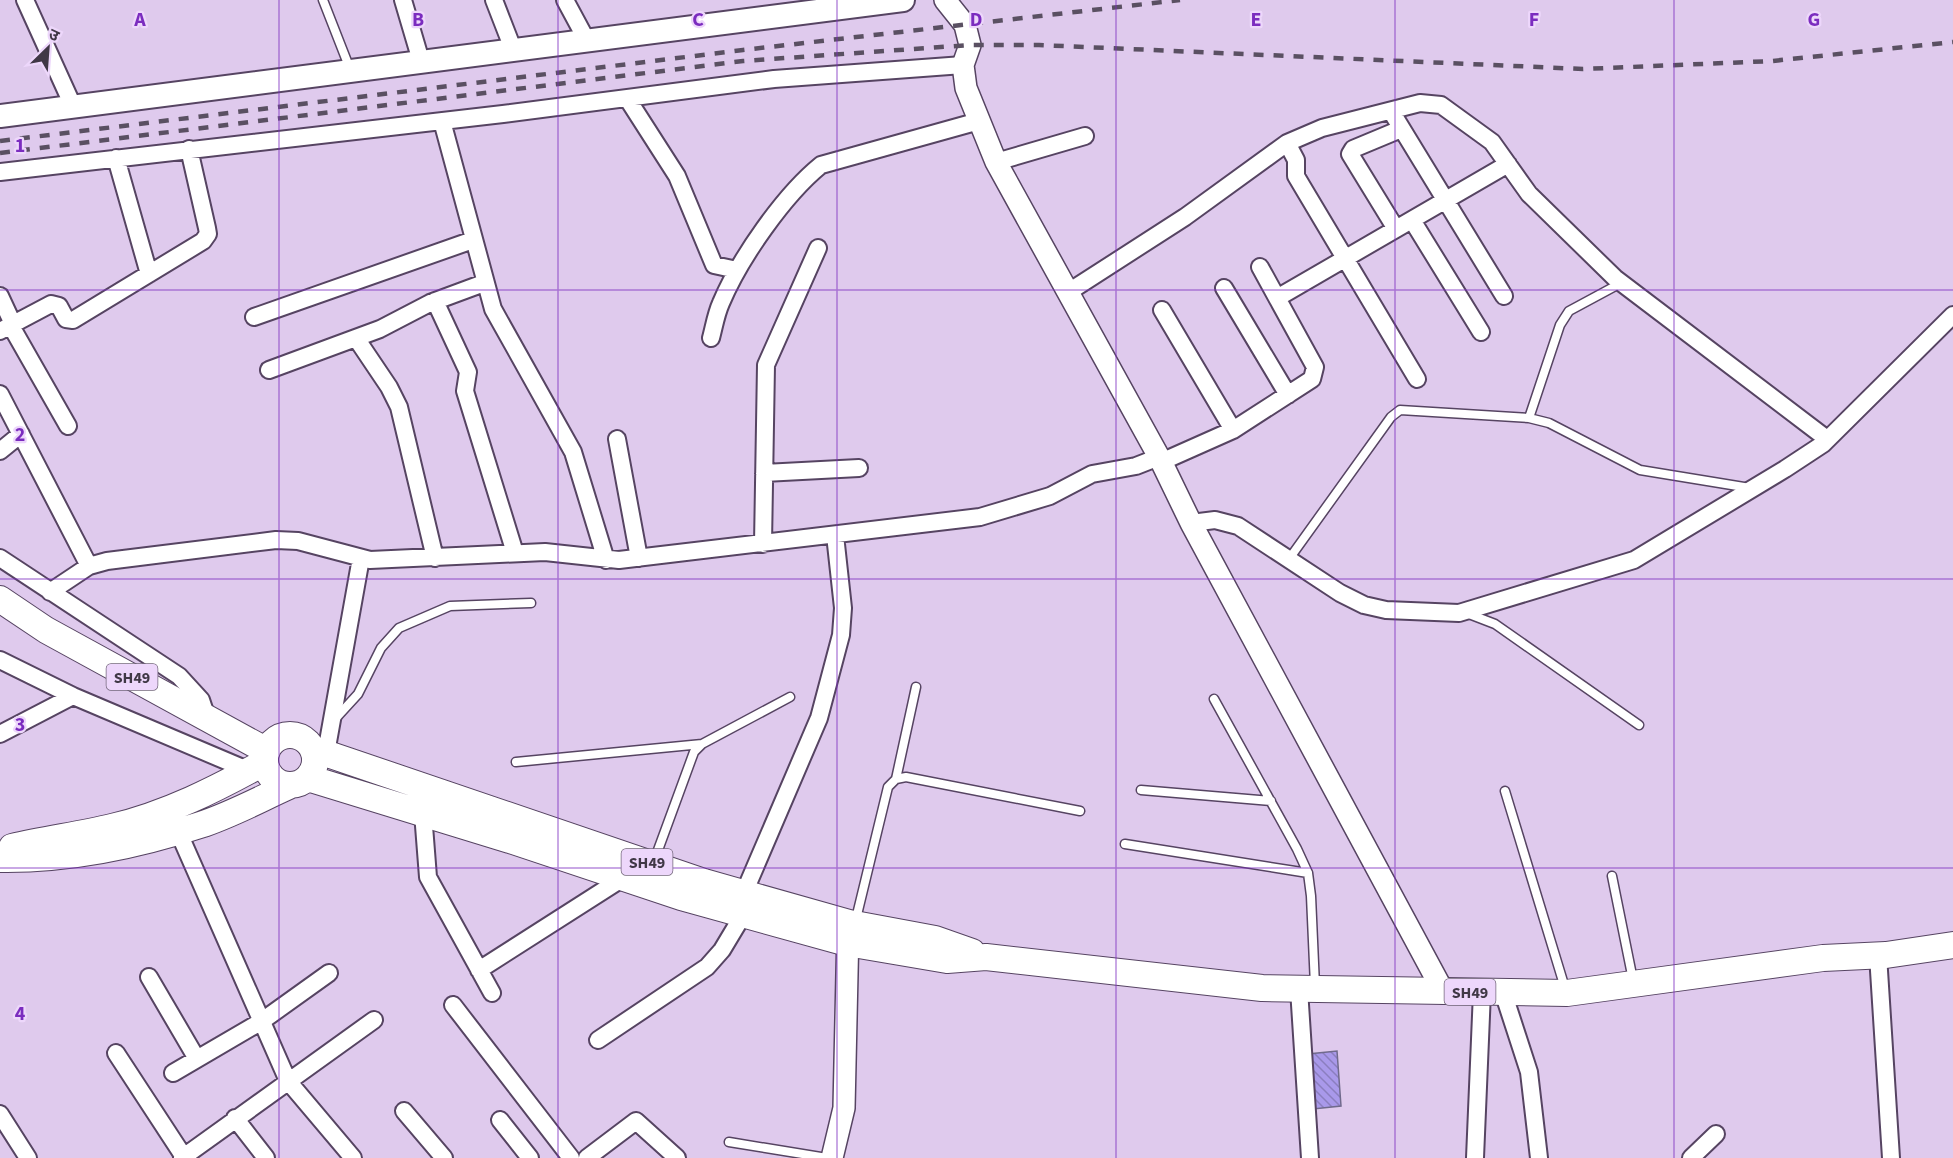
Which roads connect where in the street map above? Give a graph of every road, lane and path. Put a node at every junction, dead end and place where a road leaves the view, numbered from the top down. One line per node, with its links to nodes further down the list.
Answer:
1 (25, 0): 15 (street)
2 (323, 0): 13 (lane)
3 (403, 0): 11 (street)
4 (494, 0): 10 (street)
5 (565, 0): 9 (street)
6 (903, 0): 8 (main road)
7 (945, 0): 12 (street)
8 (856, 3): 9 (main road)
9 (586, 39): 10 (main road)
10 (513, 49): 11 (main road)
11 (421, 61): 13 (main road)
12 (963, 65): 14 (street); 19 (street)
13 (350, 70): 15 (main road)
14 (627, 98): 18 (street); 35 (street)
15 (73, 106): 17 (main road)
16 (1391, 111): 20 (street); 22 (street); 26 (street)
17 (0, 116)
18 (442, 121): 23 (street); 31 (street)
19 (979, 121): 25 (street); 35 (street)
20 (1401, 129): 28 (street); 30 (street)
21 (1085, 136): 25 (street)
22 (1287, 143): 33 (street); 40 (street)
23 (189, 149): 24 (street); 36 (street)
24 (116, 158): 27 (street); 36 (street)
25 (996, 162): 40 (street)
26 (1509, 164): 28 (street); 38 (street)
27 (0, 172)
28 (1444, 201): 29 (street); 41 (street)
29 (1412, 220): 30 (street); 49 (street)
30 (1396, 229): 33 (street)
31 (473, 240): 37 (street); 47 (street)
32 (818, 248): 65 (street)
33 (1345, 259): 43 (street); 53 (street)
34 (1260, 267): 43 (street)
35 (737, 270): 51 (street)
36 (149, 274): 48 (street)
37 (484, 283): 44 (street); 75 (street)
38 (1622, 283): 56 (lane); 61 (street)
39 (1224, 288): 55 (street)
40 (1067, 293): 63 (street)
41 (1504, 296)
42 (0, 297): 48 (street)
43 (1277, 298): 55 (street)
44 (435, 301): 50 (street); 70 (street)
45 (1161, 310): 58 (street)
46 (1953, 315): 61 (street)
47 (254, 317)
48 (8, 327): 57 (street)
49 (1481, 332)
50 (356, 338): 52 (street); 73 (street)
51 (711, 338)
52 (269, 370)
53 (1417, 379)
54 (0, 394): 59 (street)
55 (1288, 395): 58 (street)
56 (1529, 418): 66 (lane); 76 (lane)
57 (68, 426)
58 (1233, 430): 63 (street)
59 (21, 434): 62 (street); 77 (street)
60 (617, 439): 74 (street)
61 (1827, 439): 66 (street)
62 (0, 451)
63 (1160, 460): 67 (street); 68 (street)
64 (859, 468): 65 (street)
65 (764, 473): 69 (street)
66 (1754, 488): 81 (street)
67 (1191, 523): 76 (street); 123 (street)
68 (835, 536): 69 (street); 112 (street)
69 (764, 544): 74 (street)
70 (515, 553): 73 (street); 75 (street)
71 (0, 558): 78 (street)
72 (361, 558): 73 (street); 77 (street); 90 (street)
73 (435, 558)
74 (639, 558): 75 (street)
75 (606, 560)
76 (1289, 560): 81 (street)
77 (89, 566): 78 (street)
78 (50, 592): 89 (street)
79 (0, 599): 89 (main road, SH49)
80 (531, 603): 90 (lane)
81 (1460, 613): 91 (lane)
82 (0, 660): 83 (street)
83 (18, 669): 84 (street); 86 (street)
84 (0, 674)
85 (916, 687): 97 (lane)
86 (73, 696): 92 (street); 95 (street)
87 (790, 697): 93 (lane)
88 (1214, 699): 101 (lane)
89 (207, 718): 95 (main road, SH49)
90 (331, 723): 94 (street)
91 (1639, 725)
92 (0, 734)
93 (702, 744): 96 (lane); 108 (lane)
94 (319, 751): 95 (main road); 98 (main road); 108 (main road, SH49)
95 (261, 761): 98 (main road); 106 (main road)
96 (516, 762)
97 (896, 779): 102 (lane); 113 (lane)
98 (298, 782): 103 (main road, SH49); 104 (main road)
99 (1141, 790): 101 (lane)
100 (1505, 791): 124 (lane)
101 (1271, 801): 109 (lane)
102 (1080, 811)
103 (423, 813): 111 (main road, SH49); 116 (street)
104 (178, 831): 107 (main road); 127 (street)
105 (1125, 844): 109 (lane)
106 (0, 850)
107 (0, 859)
108 (653, 864): 112 (main road, SH49)
109 (1308, 873): 120 (lane)
110 (1612, 876): 119 (lane)
111 (623, 878): 112 (main road, SH49); 116 (street)
112 (744, 904): 113 (main road, SH49); 128 (street)
113 (850, 930): 120 (main road, SH49); 148 (street)
114 (1953, 945): 115 (main road, SH49)
115 (1878, 955): 119 (main road, SH49); 153 (street)
116 (479, 969): 122 (street)
117 (329, 973): 127 (street)
118 (149, 977): 130 (street)
119 (1634, 984): 124 (main road, SH49)
120 (1307, 989): 123 (main road, SH49); 149 (street)
121 (1493, 992): 123 (main road, SH49); 124 (main road, SH49); 150 (street); 151 (street)
122 (492, 993)
123 (1444, 993)
124 (1567, 993)
125 (453, 1005): 146 (street)
126 (374, 1020): 132 (street)
127 (262, 1021): 130 (street); 132 (street)
128 (598, 1040)
129 (116, 1053): 140 (street)
130 (197, 1059): 131 (street)
131 (173, 1073)
132 (288, 1081): 135 (street); 143 (street)
133 (404, 1111): 144 (street)
134 (0, 1114): 141 (street)
135 (236, 1118): 140 (street); 142 (street)
136 (500, 1120): 145 (street)
137 (1716, 1134): 152 (street)
138 (729, 1142): 148 (lane)
139 (594, 1156): 147 (street)
140 (183, 1157)
141 (28, 1158)
142 (266, 1158)
143 (353, 1158)
144 (444, 1158)
145 (530, 1158)
146 (572, 1158)
147 (677, 1158)
148 (829, 1158)
149 (1311, 1158)
150 (1475, 1158)
151 (1539, 1158)
152 (1691, 1158)
153 (1891, 1158)

